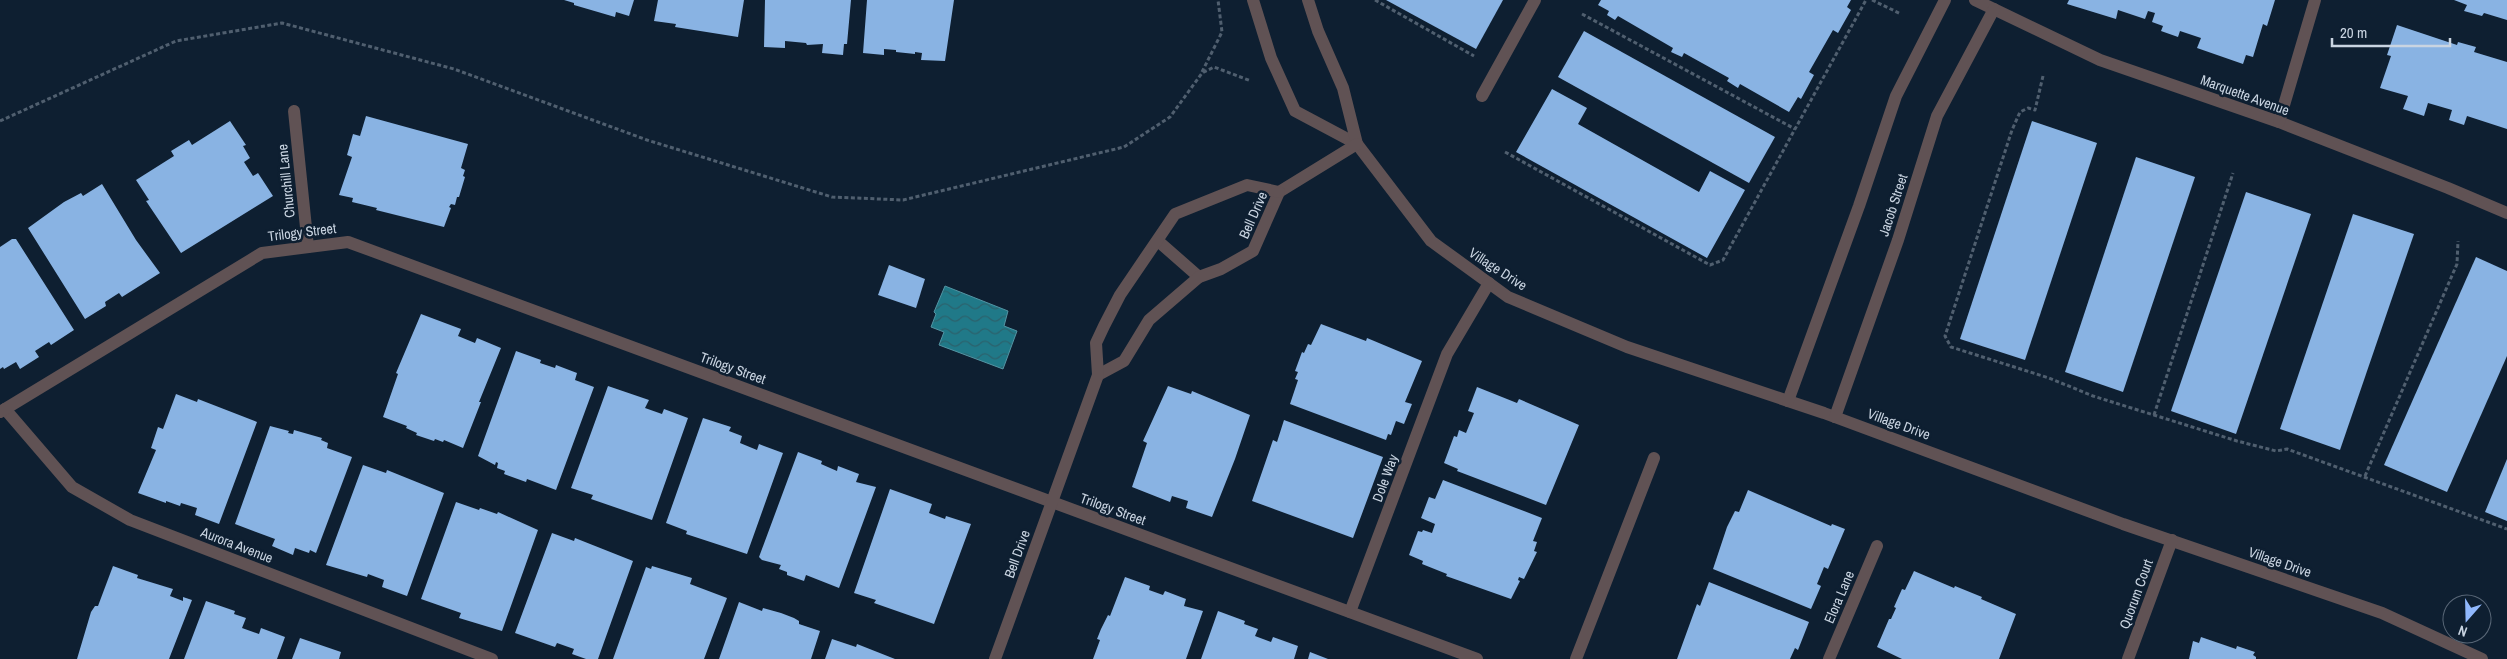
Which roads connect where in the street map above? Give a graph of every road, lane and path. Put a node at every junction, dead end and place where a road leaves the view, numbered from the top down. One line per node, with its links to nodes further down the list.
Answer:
1 (1218, 0): 15 (path)
2 (1254, 0): 23 (street, Village Drive)
3 (1308, 0): 23 (street, Village Drive)
4 (1374, 0): 14 (path)
5 (1535, 0): 18 (street)
6 (1866, 0): 22 (path)
7 (1872, 0): 13 (path)
8 (1945, 0): 34 (street)
9 (1975, 0): 11 (street, Marquette Avenue)
10 (2315, 0): 21 (street)
11 (1994, 9): 21 (street, Marquette Avenue); 37 (street, Jacob Street)
12 (1582, 14): 22 (path)
13 (1901, 14)
14 (1476, 58)
15 (1202, 73): 17 (path); 20 (path)
16 (2043, 76): 36 (path)
17 (1254, 82)
18 (1482, 96)
19 (294, 111): 30 (street, Churchill Lane)
20 (0, 121)
21 (2279, 122): 27 (street, Marquette Avenue)
22 (1795, 129): 24 (path)
23 (1357, 144): 26 (street); 32 (street, Village Drive)
24 (1505, 152)
25 (2233, 173): 36 (path)
26 (1279, 192): 29 (street, Bell Drive); 31 (street, Bell Drive)
27 (2507, 214)
28 (2458, 240): 39 (path)
29 (1158, 242): 31 (street); 33 (street, Bell Drive)
30 (308, 247): 35 (street, Trilogy Street); 40 (street, Trilogy Street)
31 (1199, 277): 33 (street, Bell Drive)
32 (1488, 283): 34 (street, Village Drive); 44 (street, Dole Way)
33 (1098, 375): 40 (street, Bell Drive)
34 (1788, 401): 37 (street, Village Drive)
35 (3, 410): 45 (street, Aurora Avenue)
36 (2154, 415): 39 (path)
37 (1835, 417): 42 (street, Village Drive)
38 (1654, 458): 48 (street)
39 (2365, 476): 41 (path)
40 (1052, 502): 44 (street, Trilogy Street); 46 (street, Bell Drive)
41 (2507, 529)
42 (2172, 540): 50 (street, Quorum Court); 51 (street, Village Drive)
43 (1877, 546): 49 (street, Elora Lane)
44 (1350, 612): 47 (street, Trilogy Street)
45 (492, 659)
46 (996, 659)
47 (1478, 659)
48 (1576, 659)
49 (1830, 659)
50 (2128, 659)
51 (2482, 659)

